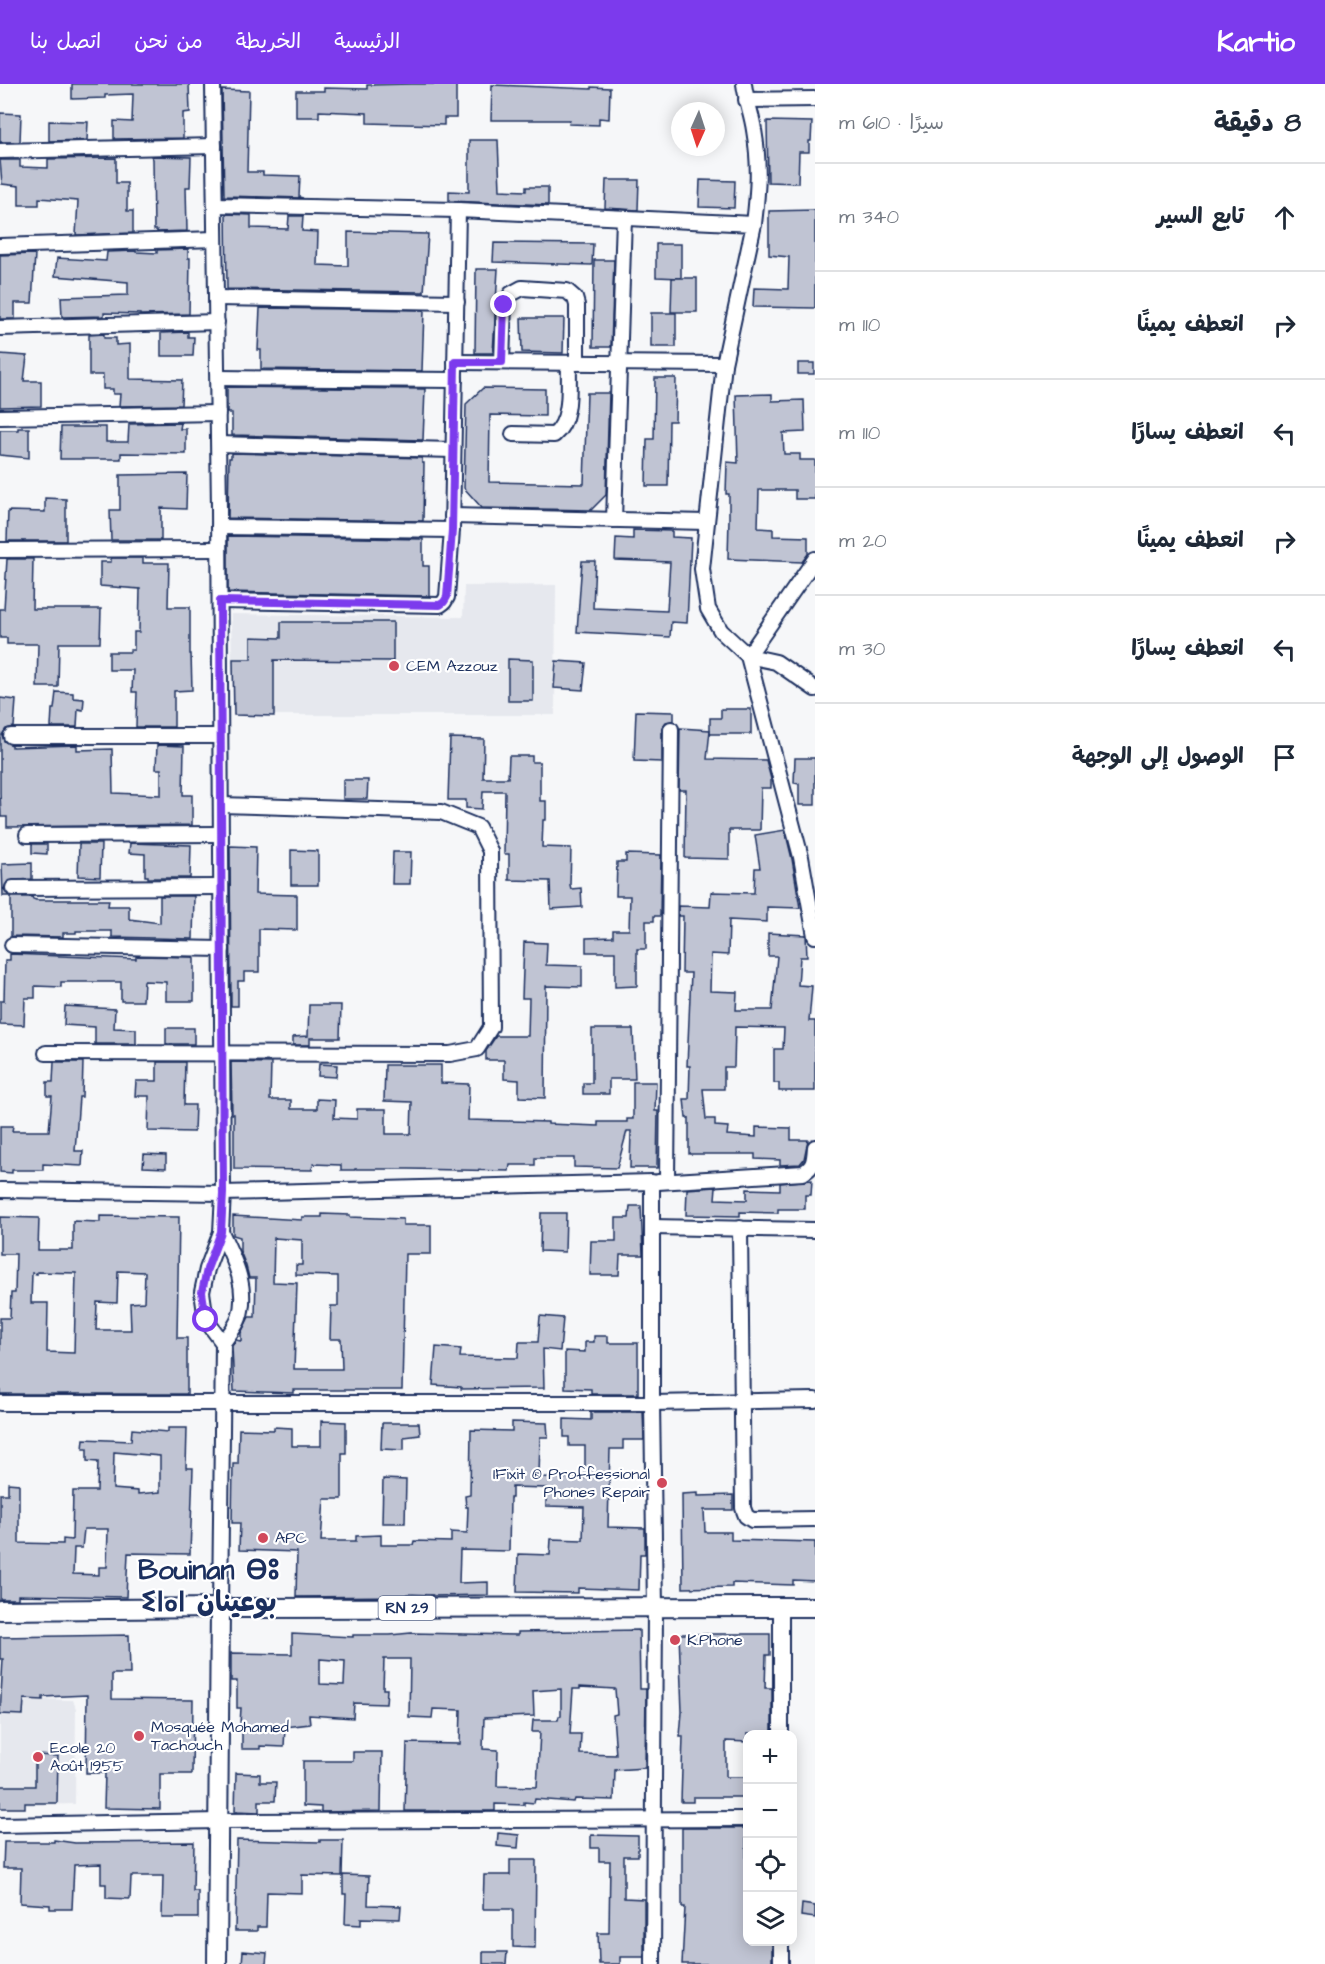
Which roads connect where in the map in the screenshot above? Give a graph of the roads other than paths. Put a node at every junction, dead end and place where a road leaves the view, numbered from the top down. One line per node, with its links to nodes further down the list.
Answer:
1 (213, 84): 5 (street)
2 (744, 84): 4 (street)
3 (815, 99): 4 (street)
4 (746, 100): 10 (street)
5 (214, 146): 6 (street); 7 (street)
6 (0, 151)
7 (215, 205): 8 (street); 11 (street)
8 (458, 210): 9 (street); 14 (street)
9 (624, 218): 10 (street); 20 (street)
10 (754, 225): 21 (street)
11 (215, 239): 12 (street); 13 (street)
12 (0, 246)
13 (216, 298): 14 (street); 15 (street)
14 (457, 302): 17 (street)
15 (217, 322): 16 (street); 22 (street)
16 (0, 328)
17 (455, 362): 18 (street); 23 (street)
18 (502, 362): 19 (street); 19 (street)
19 (573, 363): 20 (street); 26 (street)
20 (619, 363): 21 (street); 29 (street)
21 (724, 364): 30 (street)
22 (218, 378): 23 (street); 24 (street)
23 (454, 380): 28 (street)
24 (218, 413): 25 (street); 27 (street)
25 (0, 417)
26 (513, 434)
27 (219, 444): 28 (street); 32 (street)
28 (453, 450): 31 (street)
29 (614, 520): 30 (street); 31 (street)
30 (706, 522): 37 (street)
31 (452, 523): 32 (street); 36 (street)
32 (219, 526): 33 (street)
33 (219, 549): 34 (street); 36 (street)
34 (0, 550)
35 (815, 559): 37 (street)
36 (220, 601): 41 (street)
37 (748, 656): 38 (street); 47 (street)
38 (815, 689)
39 (671, 729): 53 (street)
40 (11, 736): 41 (street)
41 (220, 736): 42 (street)
42 (221, 805): 43 (street); 51 (street)
43 (221, 834): 44 (street); 45 (street)
44 (27, 835)
45 (221, 886): 46 (street); 49 (street)
46 (13, 888)
47 (815, 936)
48 (12, 945): 49 (street)
49 (222, 949): 51 (street)
50 (46, 1053): 51 (street)
51 (222, 1053): 56 (street)
52 (815, 1147): 53 (street)
53 (667, 1181): 54 (street)
54 (652, 1182): 56 (street); 57 (street)
55 (0, 1190): 56 (street)
56 (223, 1193): 60 (street)
57 (652, 1227): 58 (street); 64 (street)
58 (740, 1228): 59 (street); 63 (street)
59 (815, 1230)
60 (221, 1232): 61 (street); 61 (street)
61 (223, 1342): 66 (street)
62 (815, 1400): 63 (street)
63 (741, 1401): 64 (street); 67 (street)
64 (652, 1402): 66 (street); 70 (street)
65 (0, 1403): 66 (street)
66 (223, 1403): 69 (street)
67 (815, 1519)
68 (815, 1607): 71 (main road, RN 29)
69 (220, 1608): 70 (main road, RN 29); 72 (main road, RN 29); 76 (main road)
70 (655, 1608): 71 (main road, RN 29); 74 (street)
71 (781, 1608): 73 (street)
72 (0, 1611)
73 (781, 1730)
74 (654, 1819): 75 (street); 76 (street); 80 (street)
75 (743, 1819)
76 (219, 1821): 77 (street); 79 (main road)
77 (0, 1825)
78 (781, 1946): 81 (street)
79 (217, 1964)
80 (653, 1964)
81 (781, 1964)

